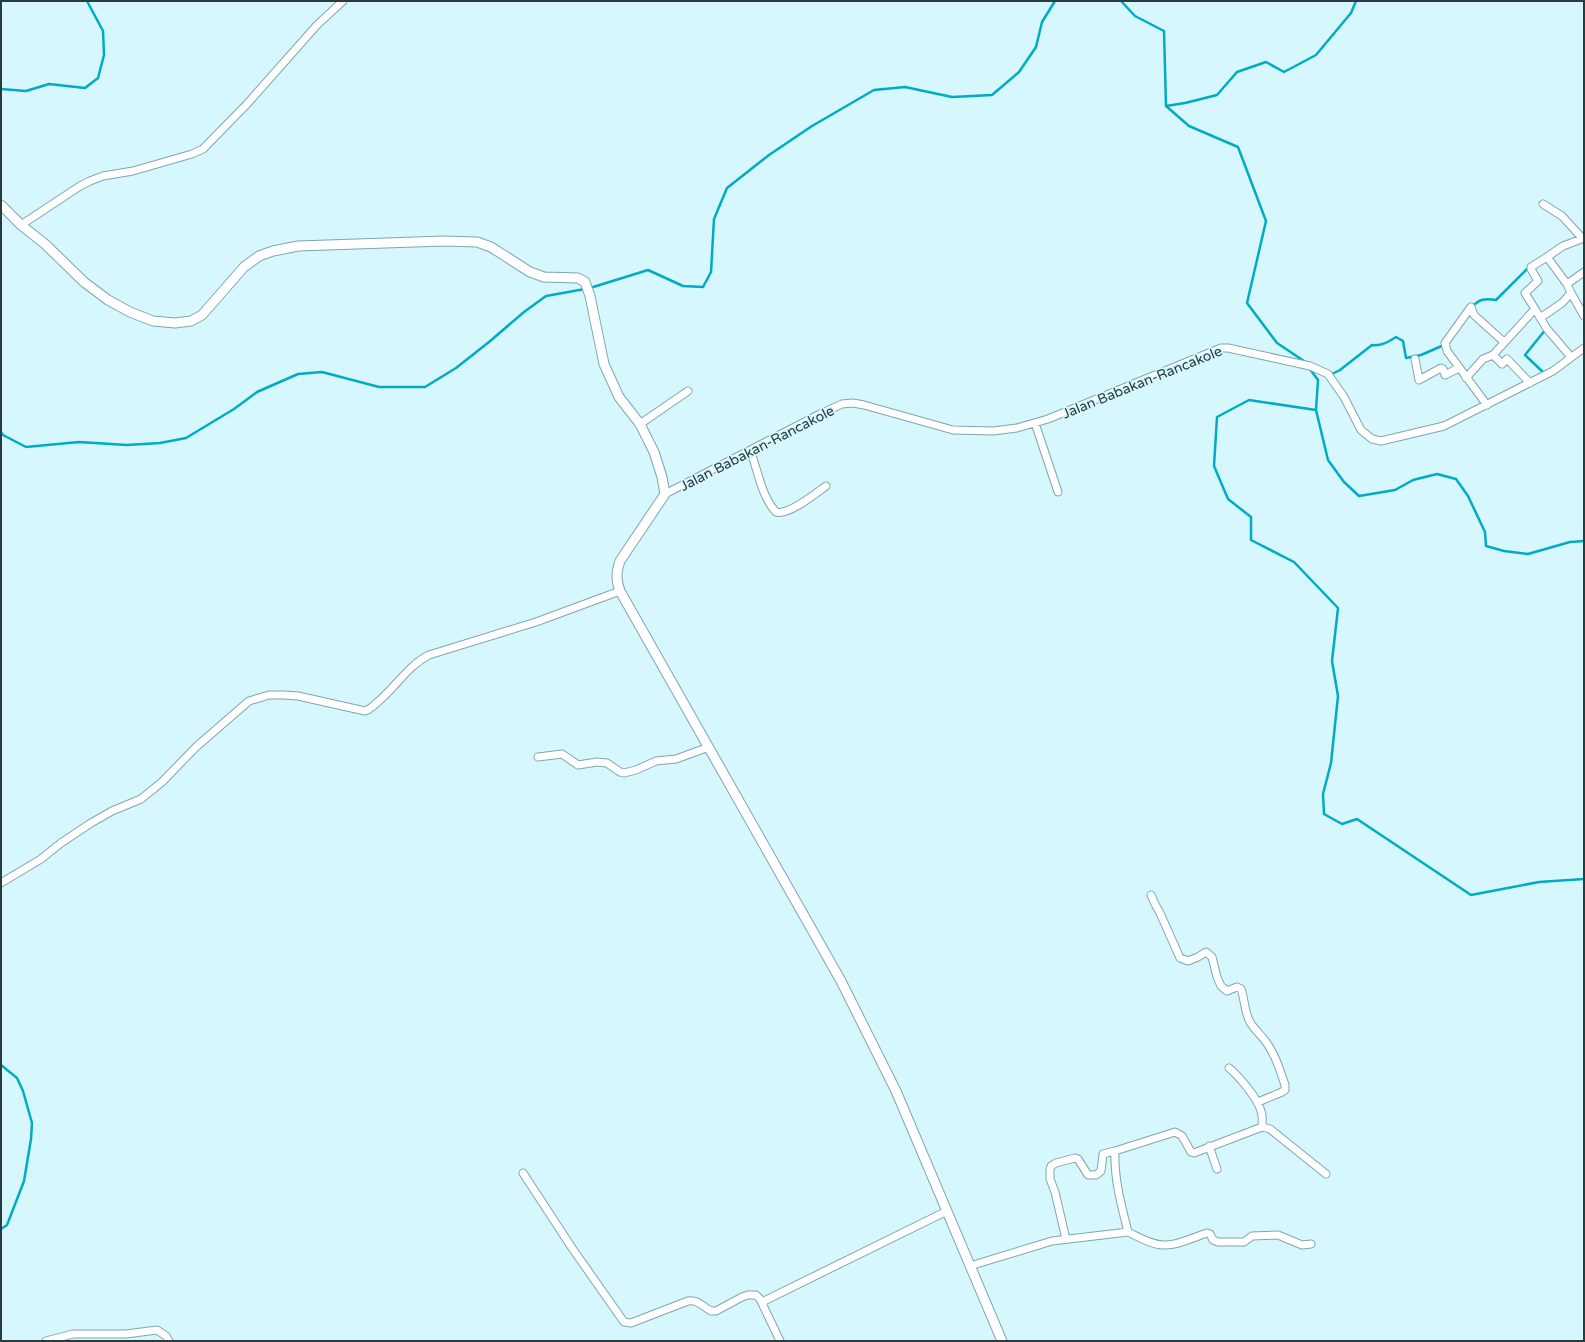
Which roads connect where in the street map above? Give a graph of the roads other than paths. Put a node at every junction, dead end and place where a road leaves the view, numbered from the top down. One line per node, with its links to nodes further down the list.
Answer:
1 (343, 1): 4 (street)
2 (1543, 204): 5 (street)
3 (1, 205): 4 (street)
4 (21, 225): 24 (street)
5 (1583, 238): 6 (street)
6 (1548, 257): 8 (street); 10 (street)
7 (1584, 272): 8 (street)
8 (1567, 284): 9 (street)
9 (1571, 293): 11 (street); 12 (street)
10 (1535, 309): 12 (street); 13 (street)
11 (1584, 316)
12 (1540, 318): 16 (street)
13 (1504, 342): 15 (street); 18 (street)
14 (1583, 350): 16 (street, Jalan Babakan-Rancakole)
15 (1493, 355): 19 (street); 20 (street)
16 (1571, 357): 20 (street, Jalan Babakan-Rancakole)
17 (1415, 359): 18 (street)
18 (1459, 368): 19 (street)
19 (1466, 378): 22 (street)
20 (1530, 383): 22 (street, Jalan Babakan-Rancakole)
21 (688, 391): 24 (street)
22 (1486, 403): 23 (street, Jalan Babakan-Rancakole)
23 (1035, 423): 25 (street, Jalan Babakan-Rancakole); 27 (street)
24 (640, 424): 28 (street)
25 (750, 450): 26 (street); 28 (street, Jalan Babakan-Rancakole)
26 (826, 486)
27 (1058, 492)
28 (665, 494): 29 (street)
29 (620, 591): 30 (street); 32 (street)
30 (710, 747): 31 (street); 42 (street)
31 (538, 757)
32 (1, 883)
33 (1151, 895): 35 (street)
34 (1229, 1068): 35 (street)
35 (1258, 1102): 36 (street)
36 (1262, 1127): 37 (street); 41 (street)
37 (1209, 1146): 38 (street); 39 (street)
38 (1115, 1151): 43 (street); 44 (street)
39 (1217, 1169)
40 (523, 1173): 47 (street)
41 (1326, 1174)
42 (947, 1211): 46 (street); 47 (street)
43 (1128, 1232): 44 (street); 45 (street)
44 (1066, 1239): 46 (street)
45 (1312, 1244)
46 (970, 1266): 51 (street)
47 (762, 1302): 50 (street)
48 (46, 1341): 49 (street)
49 (169, 1341)
50 (780, 1341)
51 (1002, 1341)

